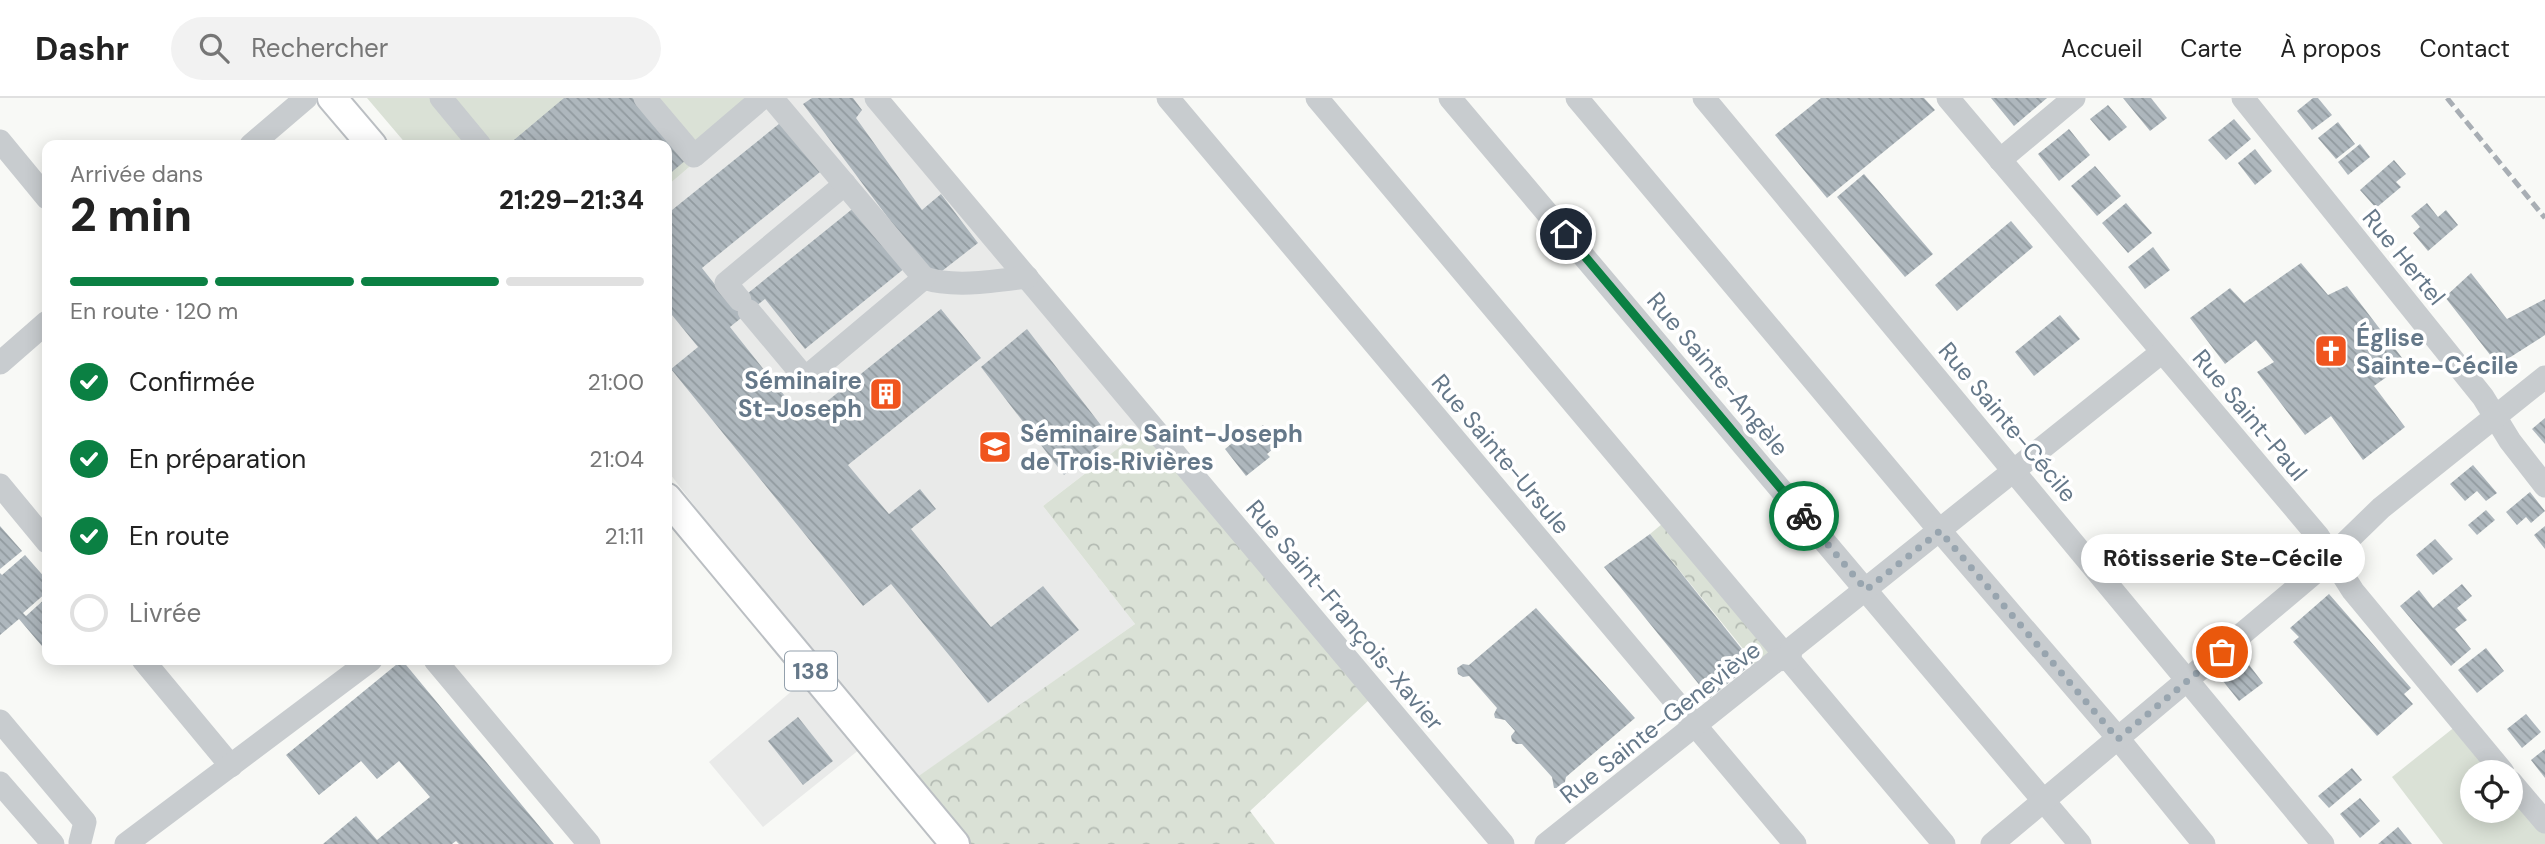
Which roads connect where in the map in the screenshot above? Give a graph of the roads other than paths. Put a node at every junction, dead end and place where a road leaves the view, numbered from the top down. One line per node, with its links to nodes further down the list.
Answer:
1 (306, 98): 16 (street)
2 (332, 98): 17 (main road)
3 (441, 98): 18 (street)
4 (645, 98): 5 (street)
5 (762, 98)
6 (772, 98): 21 (street)
7 (876, 98): 23 (street, Rue Saint-François-Xavier)
8 (1168, 98): 44 (street, Rue Sainte-Ursule)
9 (1317, 98): 38 (street)
10 (1450, 98): 37 (street, Rue Sainte-Angèle)
11 (1577, 98): 34 (street)
12 (1704, 98): 30 (street, Rue Sainte-Cécile)
13 (1948, 98): 20 (street, Rue Saint-Paul)
14 (2074, 98): 20 (street)
15 (2243, 98): 29 (street, Rue Hertel)
16 (257, 140)
17 (368, 140)
18 (476, 140)
19 (0, 141): 22 (street)
20 (2000, 160): 26 (street, Rue Saint-Paul)
21 (845, 184): 24 (street); 24 (street)
22 (42, 192)
23 (1027, 277): 24 (street); 57 (street, Rue Saint-François-Xavier)
24 (924, 278)
25 (42, 326): 27 (street)
26 (2162, 352): 30 (street, Rue Sainte-Geneviève); 36 (street, Rue Saint-Paul)
27 (0, 363)
28 (2545, 377): 29 (street)
29 (2495, 416): 32 (street, Rue Hertel); 36 (street)
30 (2014, 471): 34 (street, Rue Sainte-Geneviève); 42 (street, Rue Sainte-Cécile)
31 (0, 485): 35 (street)
32 (2545, 486)
33 (672, 504): 56 (main road, 138)
34 (1940, 531): 37 (street, Rue Sainte-Geneviève); 45 (street)
35 (42, 536)
36 (2331, 557): 42 (street); 46 (street, Rue Saint-Paul)
37 (1866, 590): 38 (street, Rue Sainte-Geneviève); 50 (street, Rue Sainte-Angèle)
38 (1789, 659): 44 (street, Rue Sainte-Geneviève); 60 (street)
39 (147, 665): 47 (street)
40 (364, 665): 47 (street)
41 (439, 665): 55 (street)
42 (2189, 680): 45 (street); 64 (street, Rue Sainte-Cécile)
43 (0, 721): 52 (street)
44 (1695, 726): 58 (street, Rue Sainte-Geneviève); 59 (street, Rue Sainte-Ursule)
45 (2118, 739): 50 (street); 63 (street)
46 (2493, 760)
47 (231, 766): 54 (street)
48 (0, 783): 53 (street)
49 (2523, 796): 51 (street)
50 (2044, 800): 61 (street); 62 (street, Rue Sainte-Angèle)
51 (2545, 822)
52 (77, 843)
53 (53, 844)
54 (125, 844)
55 (589, 844)
56 (955, 844)
57 (1503, 844)
58 (1546, 844)
59 (1795, 844)
60 (1944, 844)
61 (1992, 844)
62 (2080, 844)
63 (2204, 844)
64 (2323, 844)

